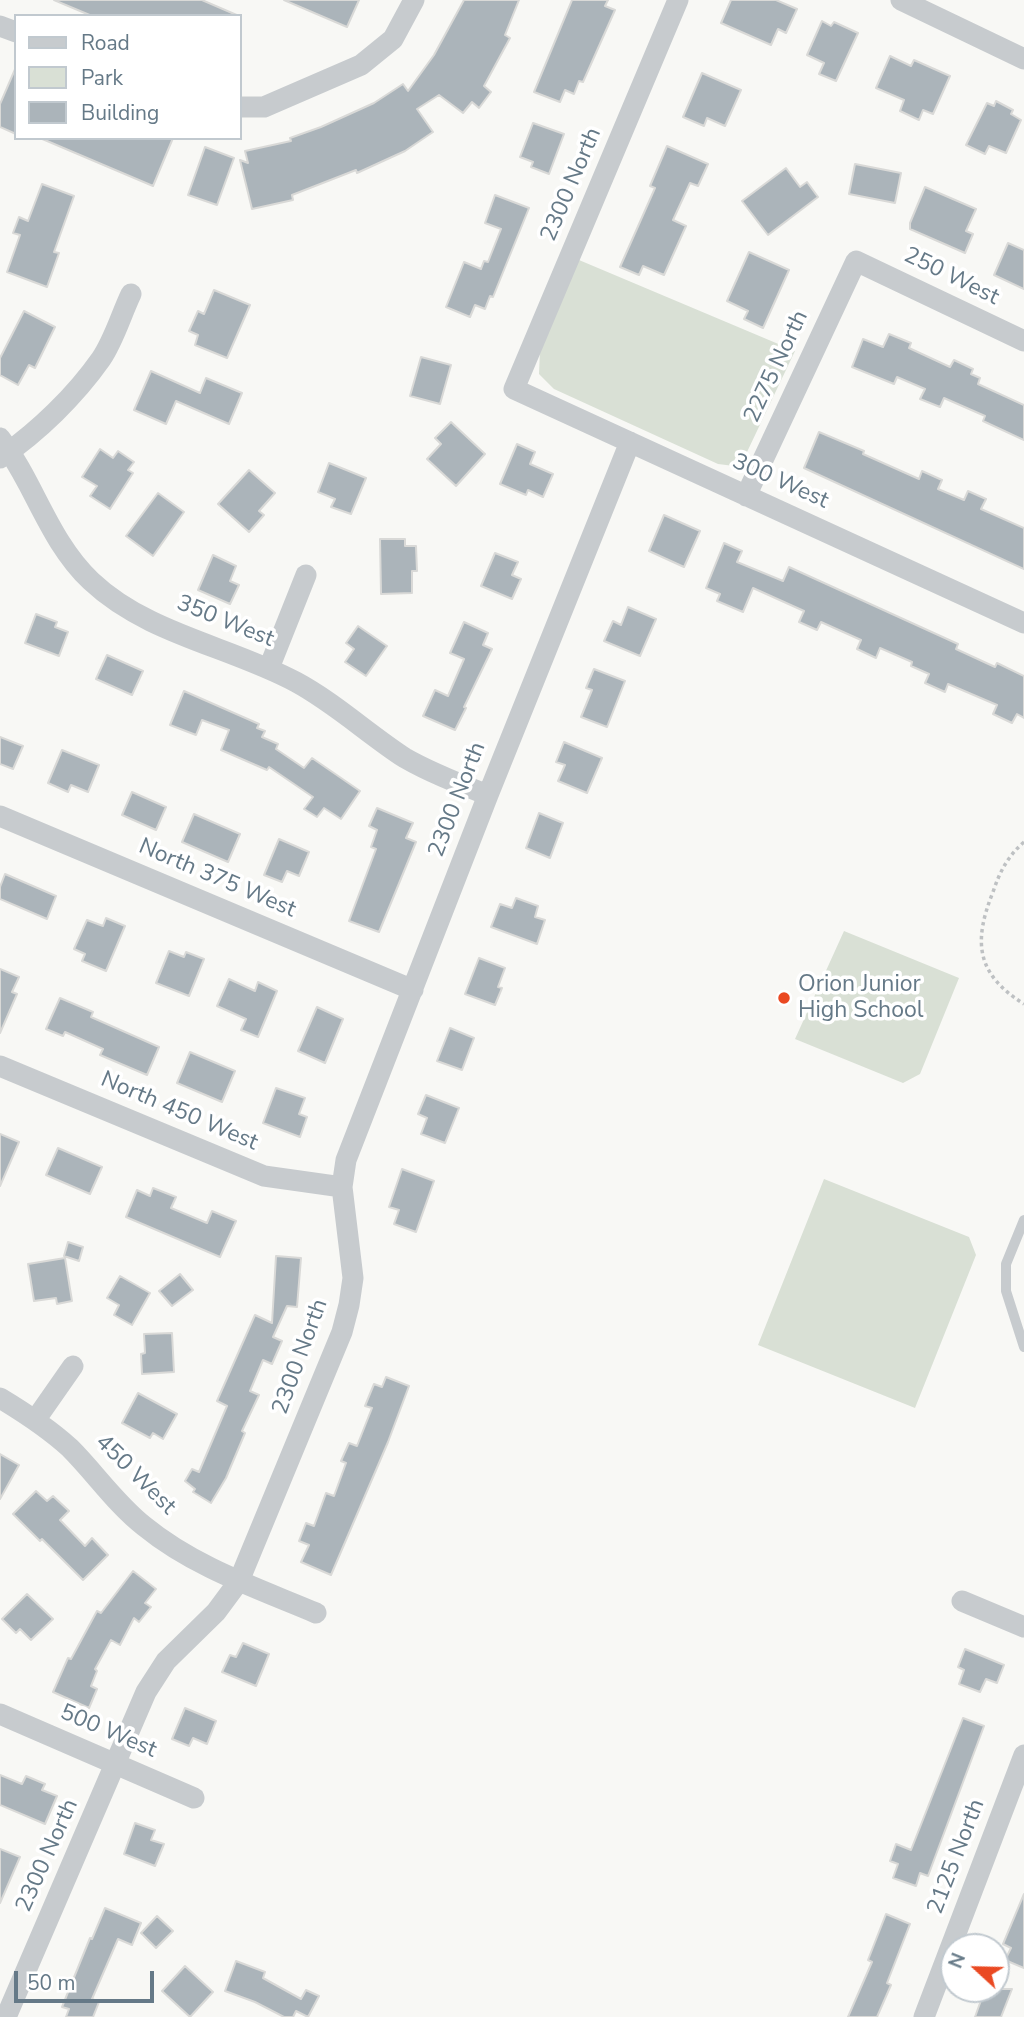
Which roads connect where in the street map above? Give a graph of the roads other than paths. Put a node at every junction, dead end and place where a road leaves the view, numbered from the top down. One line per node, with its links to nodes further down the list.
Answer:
1 (414, 0): 5 (street)
2 (678, 0): 9 (street, 2300 North)
3 (901, 0): 4 (street)
4 (1024, 60)
5 (242, 107)
6 (856, 261): 8 (street, 250 West); 12 (street, 2275 North)
7 (131, 294): 11 (street)
8 (1024, 341)
9 (514, 389): 10 (street, 300 West)
10 (630, 442): 12 (street, 300 West); 16 (street, 2300 North)
11 (3, 449): 15 (street, 350 West)
12 (746, 496): 14 (street, 300 West)
13 (306, 575): 15 (street)
14 (1024, 623)
15 (269, 668): 16 (street, 350 West)
16 (488, 795): 18 (street, 2300 North)
17 (0, 816): 18 (street, North 375 West)
18 (413, 990): 20 (street, 2300 North)
19 (0, 1066): 20 (street, North 450 West)
20 (342, 1187): 26 (street, 2300 North)
21 (1024, 1220): 22 (lane)
22 (1024, 1347)
23 (73, 1366): 25 (street)
24 (0, 1398): 25 (street, 450 West)
25 (36, 1419): 26 (street, 450 West)
26 (239, 1581): 28 (street, 450 West); 32 (street, 2300 North)
27 (962, 1601): 29 (street)
28 (316, 1613)
29 (1024, 1627)
30 (0, 1714): 32 (street, 500 West)
31 (1024, 1755): 35 (street, 2125 North)
32 (116, 1765): 33 (street, 500 West); 34 (street, 2300 North)
33 (194, 1798)
34 (6, 2017)
35 (924, 2017)

